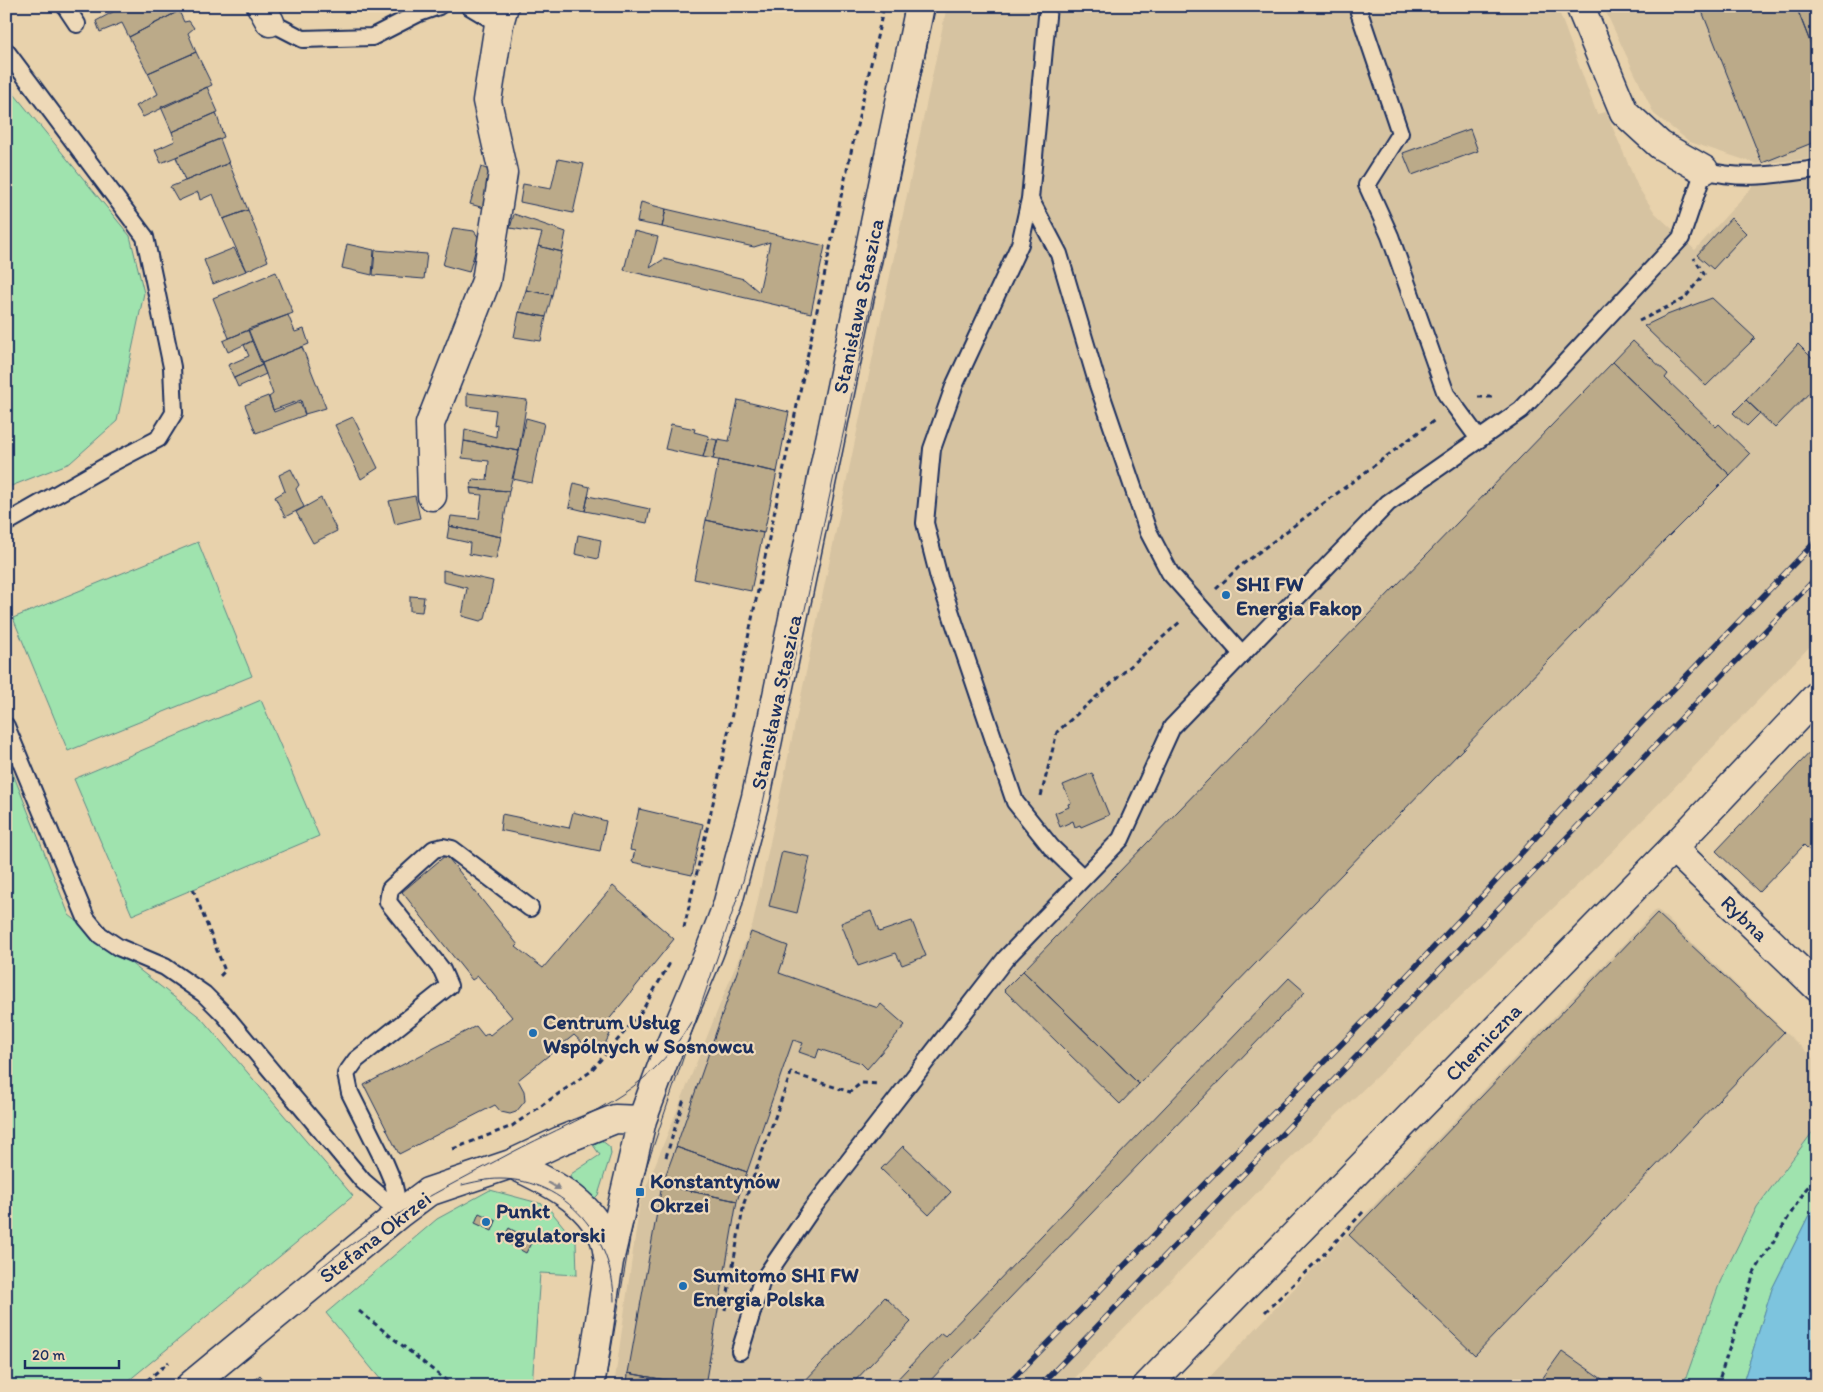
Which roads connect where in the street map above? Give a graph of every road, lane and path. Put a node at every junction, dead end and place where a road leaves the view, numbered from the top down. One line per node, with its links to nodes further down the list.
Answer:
1 (65, 6): 11 (lane)
2 (439, 6): 9 (lane)
3 (469, 6): 10 (lane)
4 (884, 6): 25 (path)
5 (920, 6): 28 (street, Stanisława Staszica)
6 (1048, 6): 15 (lane)
7 (1356, 6): 16 (lane)
8 (1580, 6): 14 (street)
9 (266, 14)
10 (502, 15): 17 (street)
11 (77, 24)
12 (6, 51): 18 (lane)
13 (1817, 169): 14 (lane)
14 (1704, 170): 16 (lane)
15 (1030, 199): 19 (lane); 23 (lane)
16 (1479, 439): 19 (lane)
17 (432, 496)
18 (6, 523)
19 (1242, 654): 23 (lane)
20 (1817, 696): 22 (street, Chemiczna)
21 (6, 726): 32 (lane)
22 (1673, 848): 26 (street, Rybna); 39 (street, Chemiczna)
23 (1083, 878): 35 (lane)
24 (530, 908): 32 (lane)
25 (684, 930)
26 (1817, 987)
27 (685, 1097): 29 (path)
28 (642, 1120): 30 (street, Stefana Okrzei); 33 (street, Stanisława Staszica)
29 (665, 1162)
30 (511, 1164): 32 (street, Stefana Okrzei); 33 (street, one-way to 33)
31 (1817, 1178): 40 (path)
32 (400, 1213): 36 (street, Stefana Okrzei)
33 (609, 1261): 38 (street, Stanisława Staszica)
34 (359, 1311): 37 (path)
35 (740, 1351)
36 (190, 1386)
37 (453, 1386)
38 (590, 1386)
39 (1147, 1386)
40 (1717, 1386)

